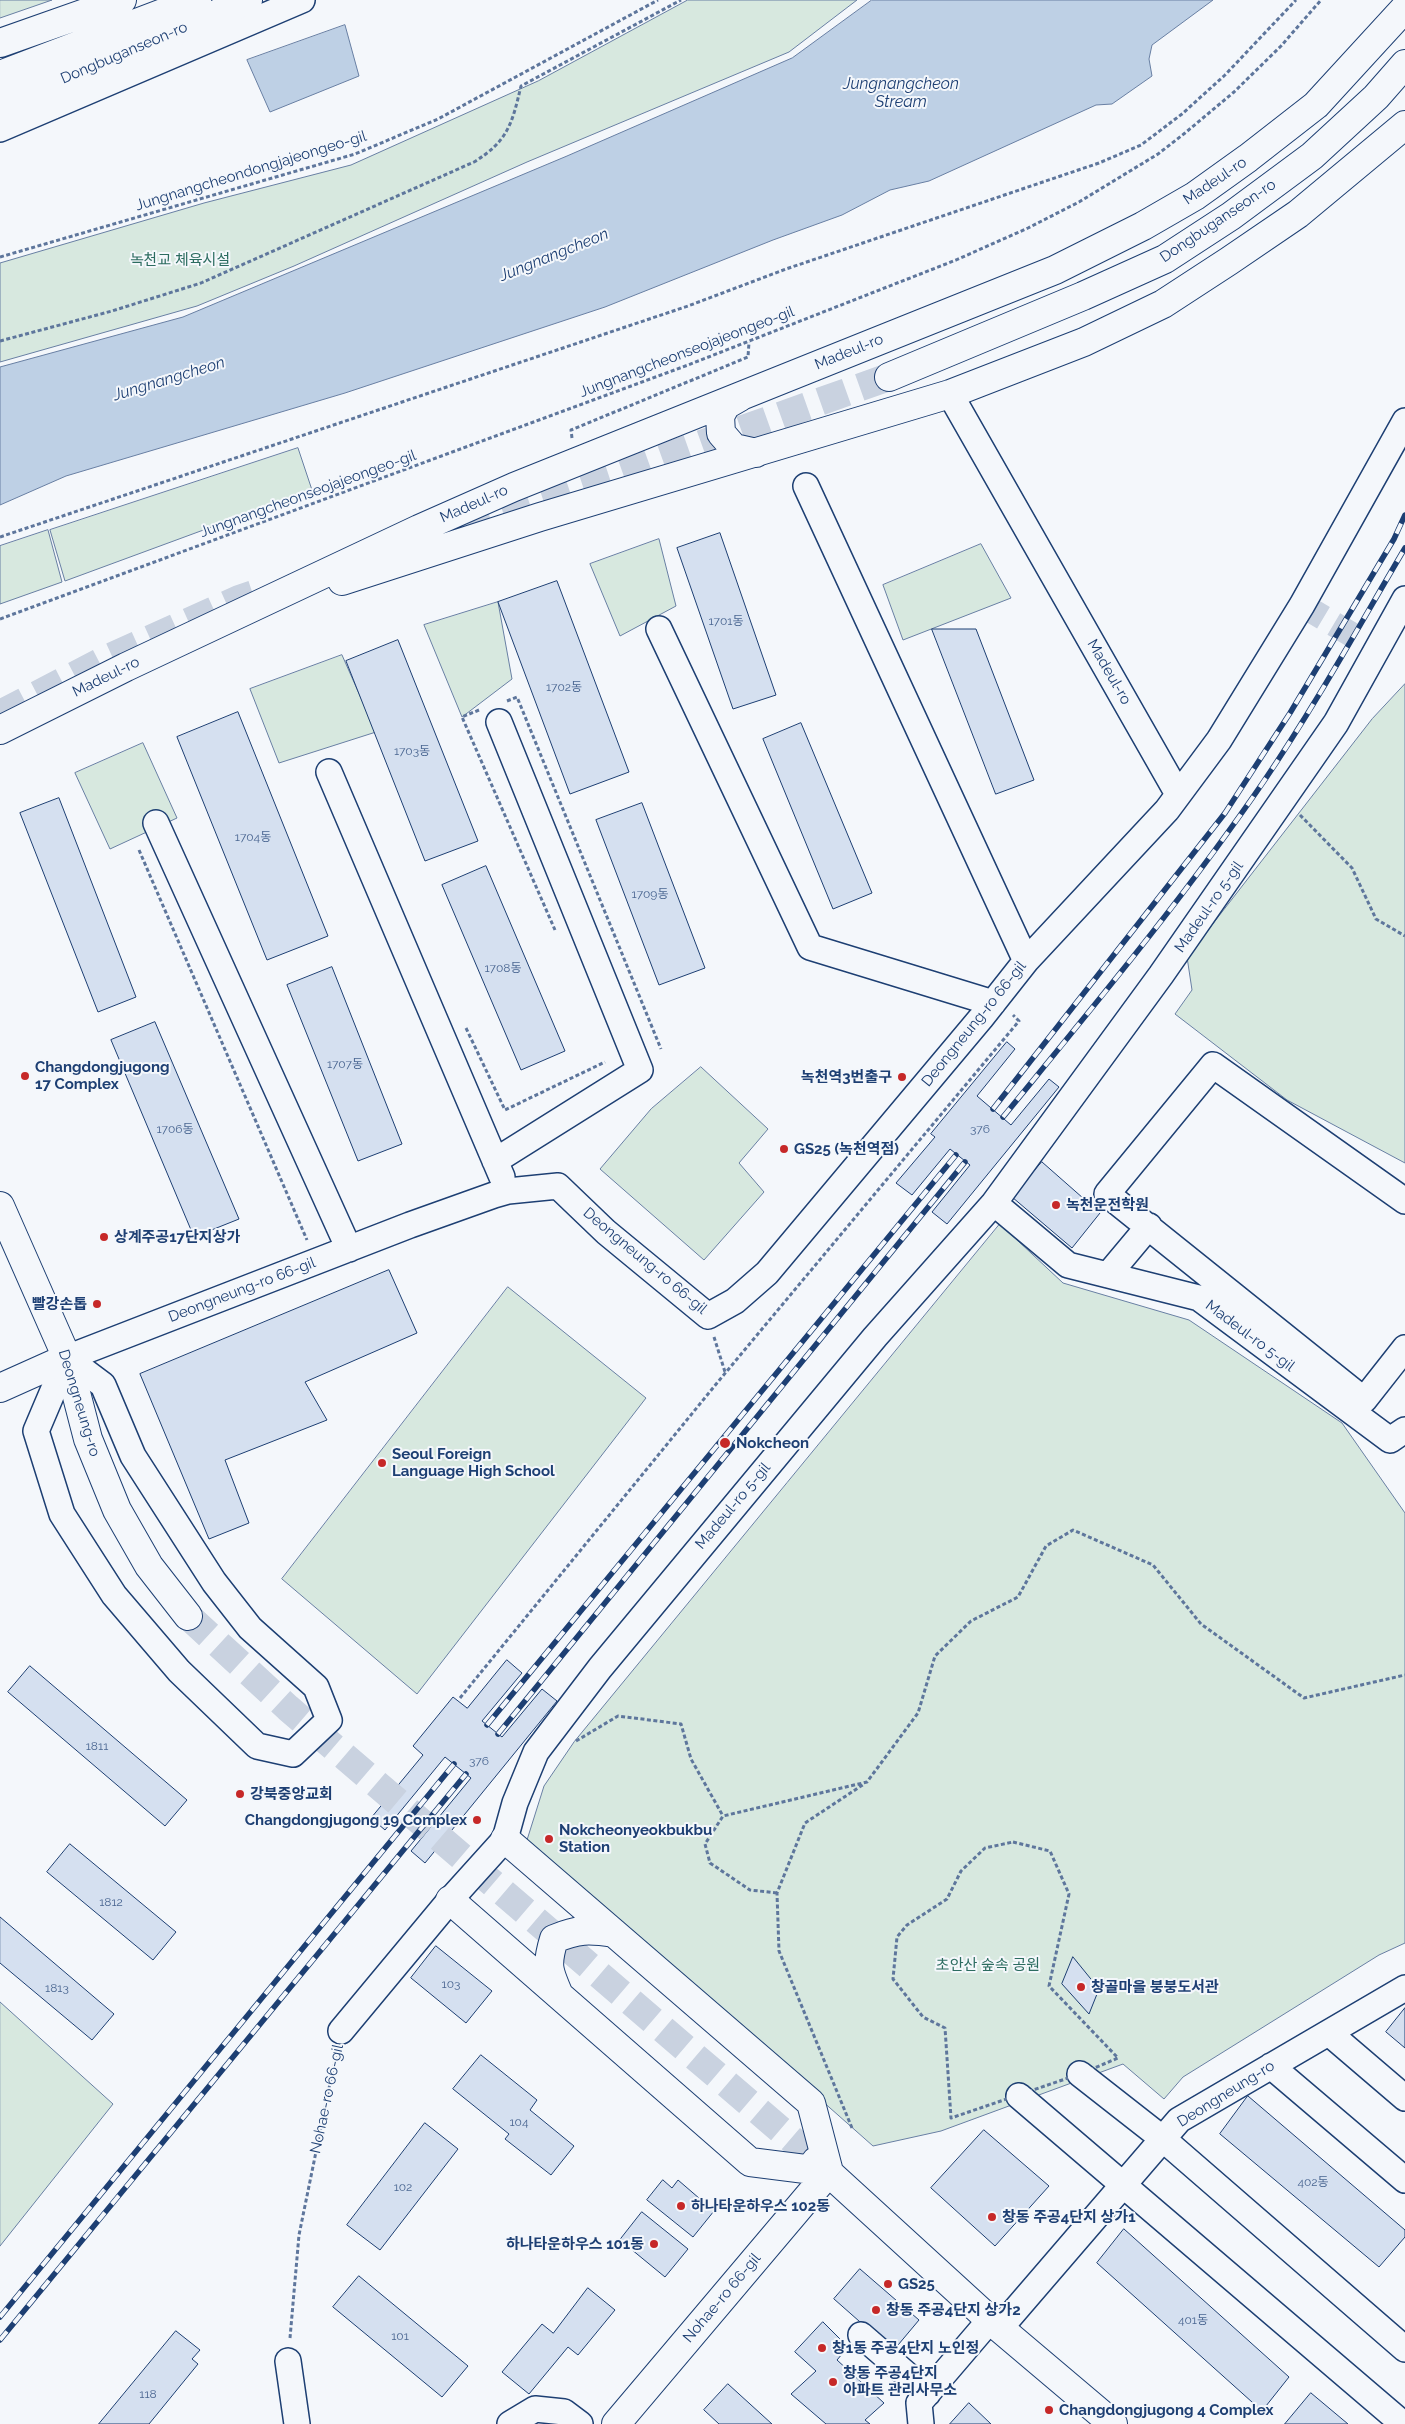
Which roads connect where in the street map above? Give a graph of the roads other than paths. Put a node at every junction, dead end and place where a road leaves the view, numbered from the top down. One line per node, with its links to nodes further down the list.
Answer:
1 (122, 0): 6 (main road)
2 (197, 0): 8 (main road, Dongbuganseon-ro)
3 (248, 0): 9 (main road, Dongbuganseon-ro)
4 (302, 0): 11 (street)
5 (1405, 8): 13 (main road, Madeul-ro)
6 (0, 43)
7 (1405, 64): 12 (main road, Dongbuganseon-ro)
8 (0, 75)
9 (0, 102)
10 (1405, 125): 14 (main road, Madeul-ro)
11 (0, 129)
12 (889, 376)
13 (745, 393): 16 (main road); 19 (main road, Madeul-ro)
14 (950, 394): 16 (main road, Madeul-ro); 24 (street, Madeul-ro)
15 (1405, 421): 24 (street, Deongneung-ro 66-gil)
16 (756, 453): 19 (main road, Madeul-ro)
17 (806, 486): 26 (street)
18 (1405, 599): 31 (street, Madeul-ro 5-gil)
19 (241, 614): 22 (main road, Madeul-ro)
20 (659, 629): 27 (street)
21 (493, 712): 28 (street)
22 (0, 730)
23 (329, 772): 28 (street)
24 (1178, 794): 26 (street, Deongneung-ro 66-gil)
25 (156, 823): 34 (street)
26 (1026, 961): 27 (street, Deongneung-ro 66-gil)
27 (995, 1000): 29 (street, Deongneung-ro 66-gil)
28 (495, 1162): 29 (street)
29 (508, 1191): 34 (street, Deongneung-ro 66-gil)
30 (1405, 1201): 33 (street)
31 (994, 1203): 35 (street, Madeul-ro 5-gil); 41 (street, Madeul-ro 5-gil)
32 (0, 1206): 37 (main road, Deongneung-ro)
33 (1149, 1226): 35 (street); 36 (street)
34 (349, 1249): 37 (street, Deongneung-ro 66-gil)
35 (1108, 1275): 39 (street, Madeul-ro 5-gil)
36 (1405, 1348)
37 (67, 1358): 37 (street); 38 (main road); 40 (main road, Deongneung-ro)
38 (0, 1388)
39 (1398, 1435)
40 (188, 1616)
41 (515, 1803): 42 (street, Nohae-ro 66-gil)
42 (505, 1839): 43 (street, Nohae-ro 66-gil); 44 (main road)
43 (450, 1900): 46 (main road); 47 (street, Nohae-ro 66-gil)
44 (614, 1933): 46 (main road); 54 (main road)
45 (1405, 1988): 48 (street, Deongneung-ro)
46 (559, 1994): 54 (main road)
47 (341, 2031)
48 (1329, 2033): 49 (street, Deongneung-ro); 52 (street)
49 (1271, 2066): 53 (street, Deongneung-ro); 55 (street)
50 (1080, 2074): 53 (street)
51 (1019, 2096): 56 (street)
52 (1405, 2098)
53 (1163, 2139): 56 (street, Deongneung-ro); 59 (street)
54 (820, 2164): 57 (main road); 65 (main road, Nohae-ro 66-gil)
55 (1405, 2180)
56 (1123, 2185): 57 (street, Deongneung-ro); 68 (street)
57 (995, 2324): 61 (street, Deongneung-ro); 67 (main road)
58 (861, 2335): 61 (street)
59 (1405, 2349)
60 (288, 2361): 62 (street)
61 (928, 2393): 66 (street)
62 (297, 2424)
63 (510, 2424): 64 (street)
64 (580, 2424)
65 (616, 2424)
66 (921, 2424)
67 (1113, 2424)
68 (1403, 2424)

